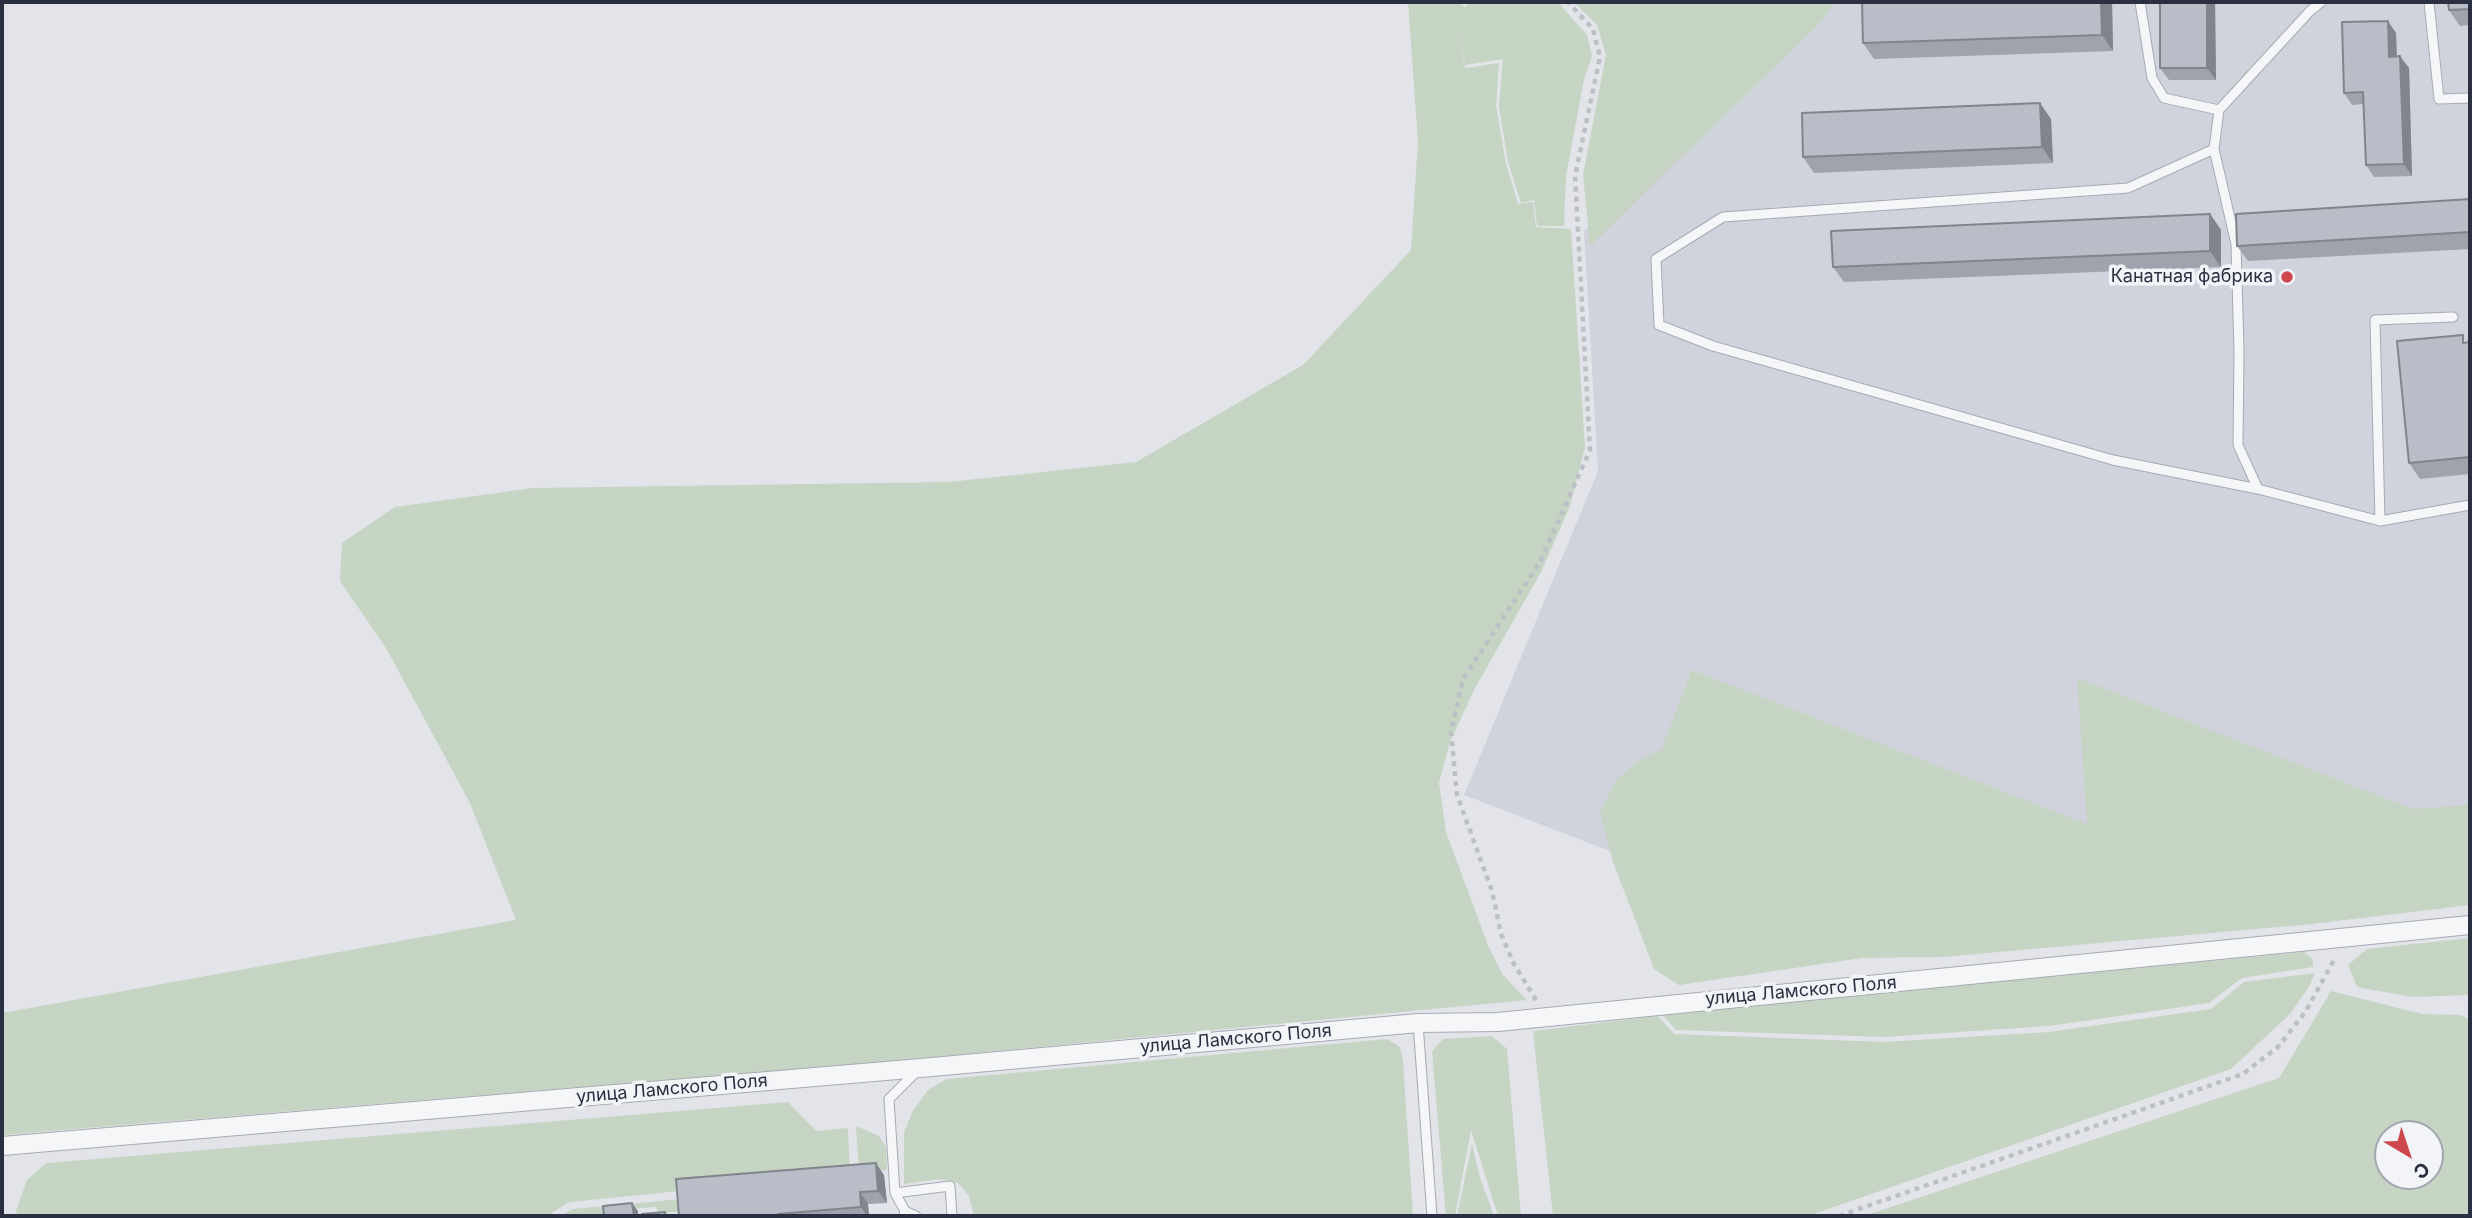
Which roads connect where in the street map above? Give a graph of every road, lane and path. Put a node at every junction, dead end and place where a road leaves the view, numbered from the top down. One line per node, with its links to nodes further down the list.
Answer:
1 (1568, 2): 14 (path)
2 (2140, 2): 6 (lane)
3 (2321, 2): 6 (lane)
4 (2429, 2): 5 (lane)
5 (2470, 98)
6 (2220, 110): 7 (lane)
7 (2214, 149): 9 (lane); 9 (lane)
8 (2453, 317): 11 (lane)
9 (2258, 489): 11 (lane)
10 (2470, 505): 11 (lane)
11 (2380, 521)
12 (2470, 925): 13 (street, улица Ламского Поля)
13 (2346, 939): 14 (street, улица Ламского Поля); 23 (path)
14 (1545, 1016): 15 (street, улица Ламского Поля)
15 (1418, 1023): 16 (street, улица Ламского Поля); 22 (lane)
16 (921, 1068): 17 (street, улица Ламского Поля); 18 (lane)
17 (2, 1146)
18 (895, 1193): 19 (lane); 21 (lane)
19 (904, 1214): 20 (lane)
20 (916, 1216)
21 (952, 1216)
22 (1432, 1216)
23 (1839, 1216)

